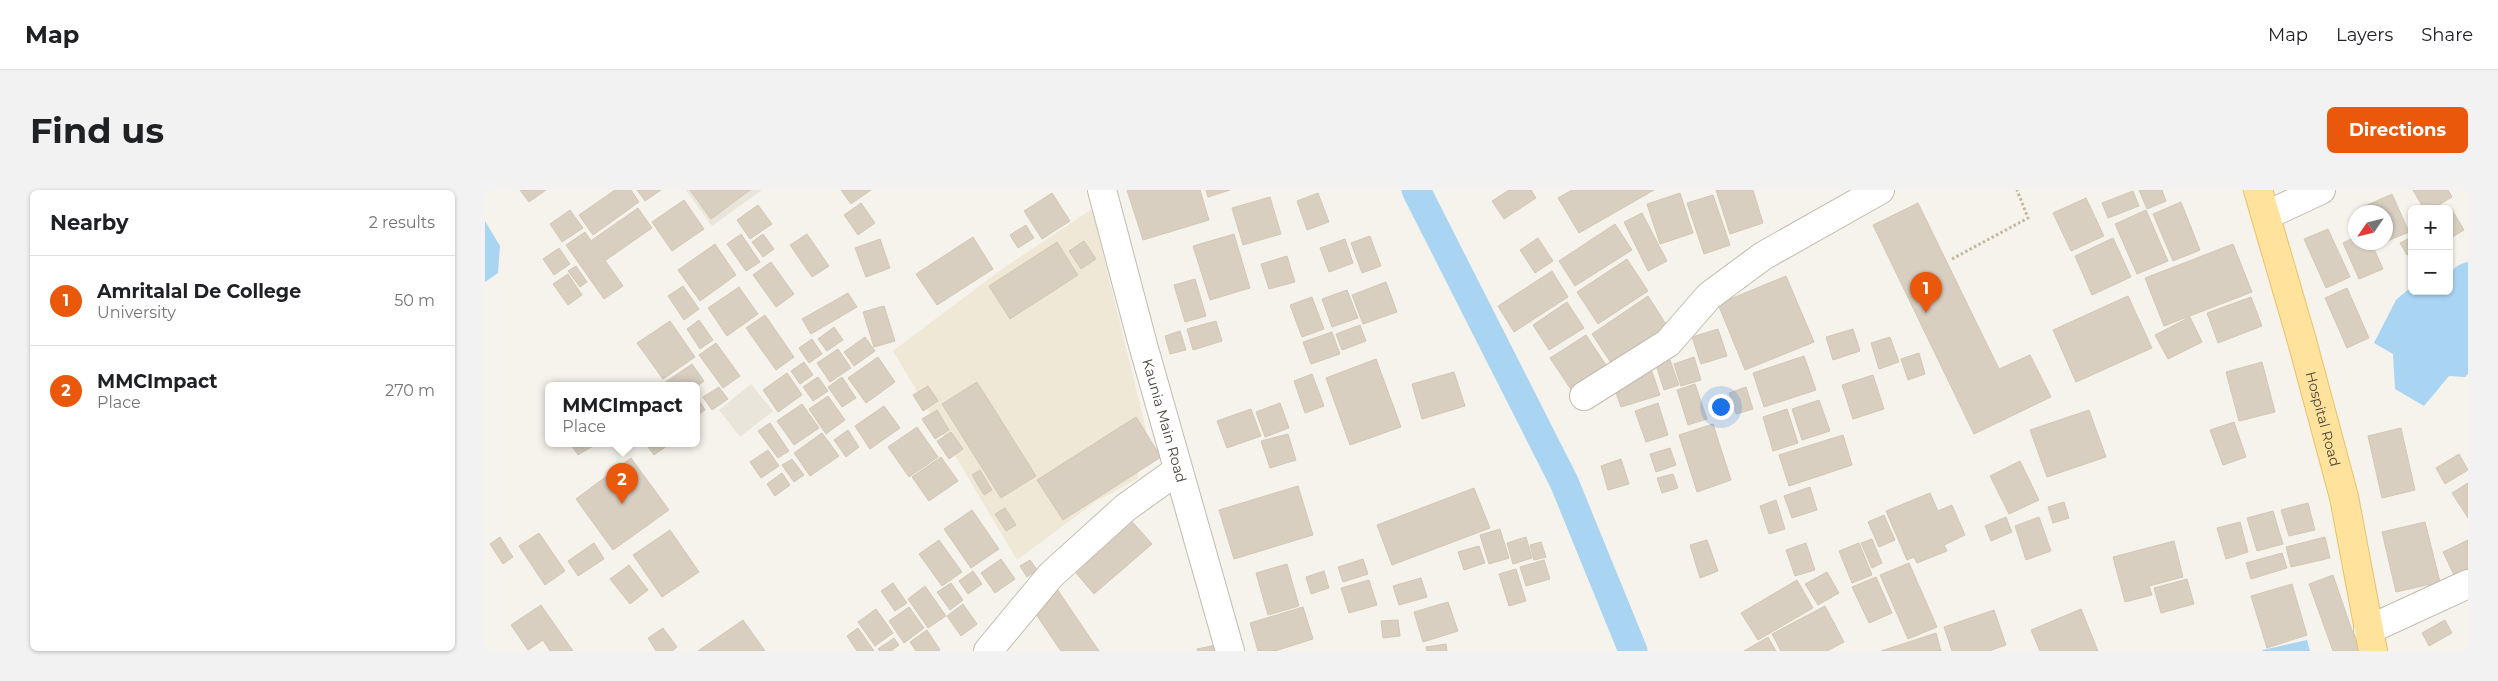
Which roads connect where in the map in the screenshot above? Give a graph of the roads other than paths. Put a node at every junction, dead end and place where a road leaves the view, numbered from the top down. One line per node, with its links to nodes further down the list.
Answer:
1 (1102, 190): 6 (street, Kaunia Main Road)
2 (1880, 190): 5 (street)
3 (2321, 190): 4 (street)
4 (2262, 203): 8 (main road, Hospital Road)
5 (1584, 396)
6 (1179, 470): 9 (street); 10 (street, Kaunia Main Road)
7 (2468, 584): 8 (street)
8 (2371, 640)
9 (989, 651)
10 (1230, 651)

